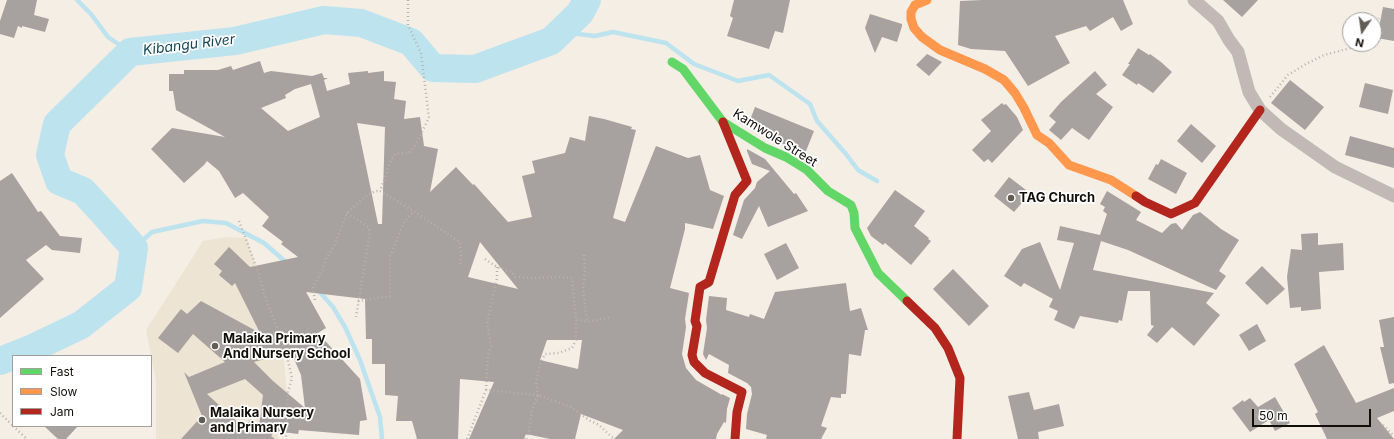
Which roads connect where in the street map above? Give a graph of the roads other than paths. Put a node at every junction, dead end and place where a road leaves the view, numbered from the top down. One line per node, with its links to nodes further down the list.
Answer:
1 (927, 0): 4 (street)
2 (1194, 0): 4 (street)
3 (672, 62): 5 (street, Kamwole Street)
4 (1260, 110): 6 (street)
5 (723, 122): 7 (street); 8 (street, Kamwole Street)
6 (1394, 196)
7 (735, 439)
8 (957, 439)

